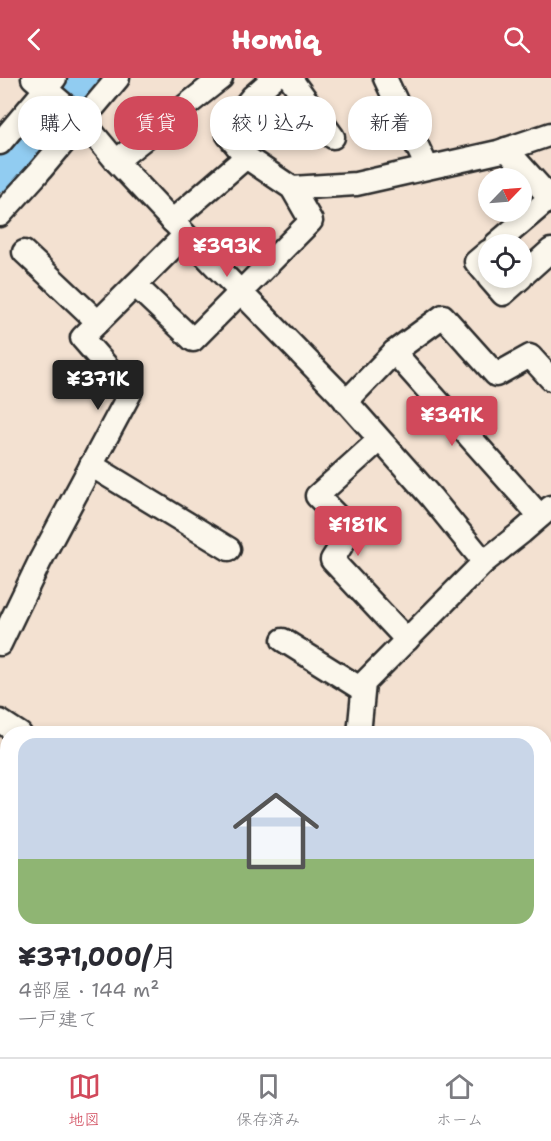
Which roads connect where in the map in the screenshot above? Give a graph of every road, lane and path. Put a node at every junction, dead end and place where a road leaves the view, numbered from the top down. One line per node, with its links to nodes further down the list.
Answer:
1 (118, 78): 9 (street)
2 (221, 78): 20 (street)
3 (234, 78): 10 (street)
4 (274, 78): 11 (street)
5 (290, 78): 12 (street)
6 (385, 78): 21 (street)
7 (46, 84): 8 (street); 14 (street)
8 (58, 96)
9 (100, 96)
10 (251, 96)
11 (253, 96)
12 (303, 96)
13 (551, 134): 18 (street)
14 (0, 143)
15 (102, 145): 20 (street)
16 (55, 150): 24 (street)
17 (240, 150): 19 (street)
18 (506, 150): 21 (street); 23 (street)
19 (246, 157): 22 (street); 25 (street)
20 (116, 161): 25 (street)
21 (427, 167): 22 (street)
22 (292, 188): 33 (street)
23 (550, 198): 26 (street)
24 (0, 215)
25 (179, 228): 30 (street); 33 (street)
26 (508, 234)
27 (551, 250): 29 (street)
28 (24, 252): 34 (street)
29 (532, 267)
30 (135, 285): 33 (street); 34 (street)
31 (498, 288): 32 (street)
32 (509, 288)
33 (241, 292): 37 (street)
34 (98, 322): 39 (street)
35 (394, 352): 36 (street); 37 (street); 40 (street)
36 (551, 379)
37 (346, 402): 38 (street)
38 (379, 440): 42 (street); 44 (street)
39 (91, 465): 41 (street); 45 (street)
40 (545, 511): 42 (street)
41 (230, 549)
42 (484, 562): 44 (street)
43 (283, 640): 46 (street)
44 (407, 640): 46 (street)
45 (0, 644)
46 (363, 690): 47 (street)
47 (360, 726)

